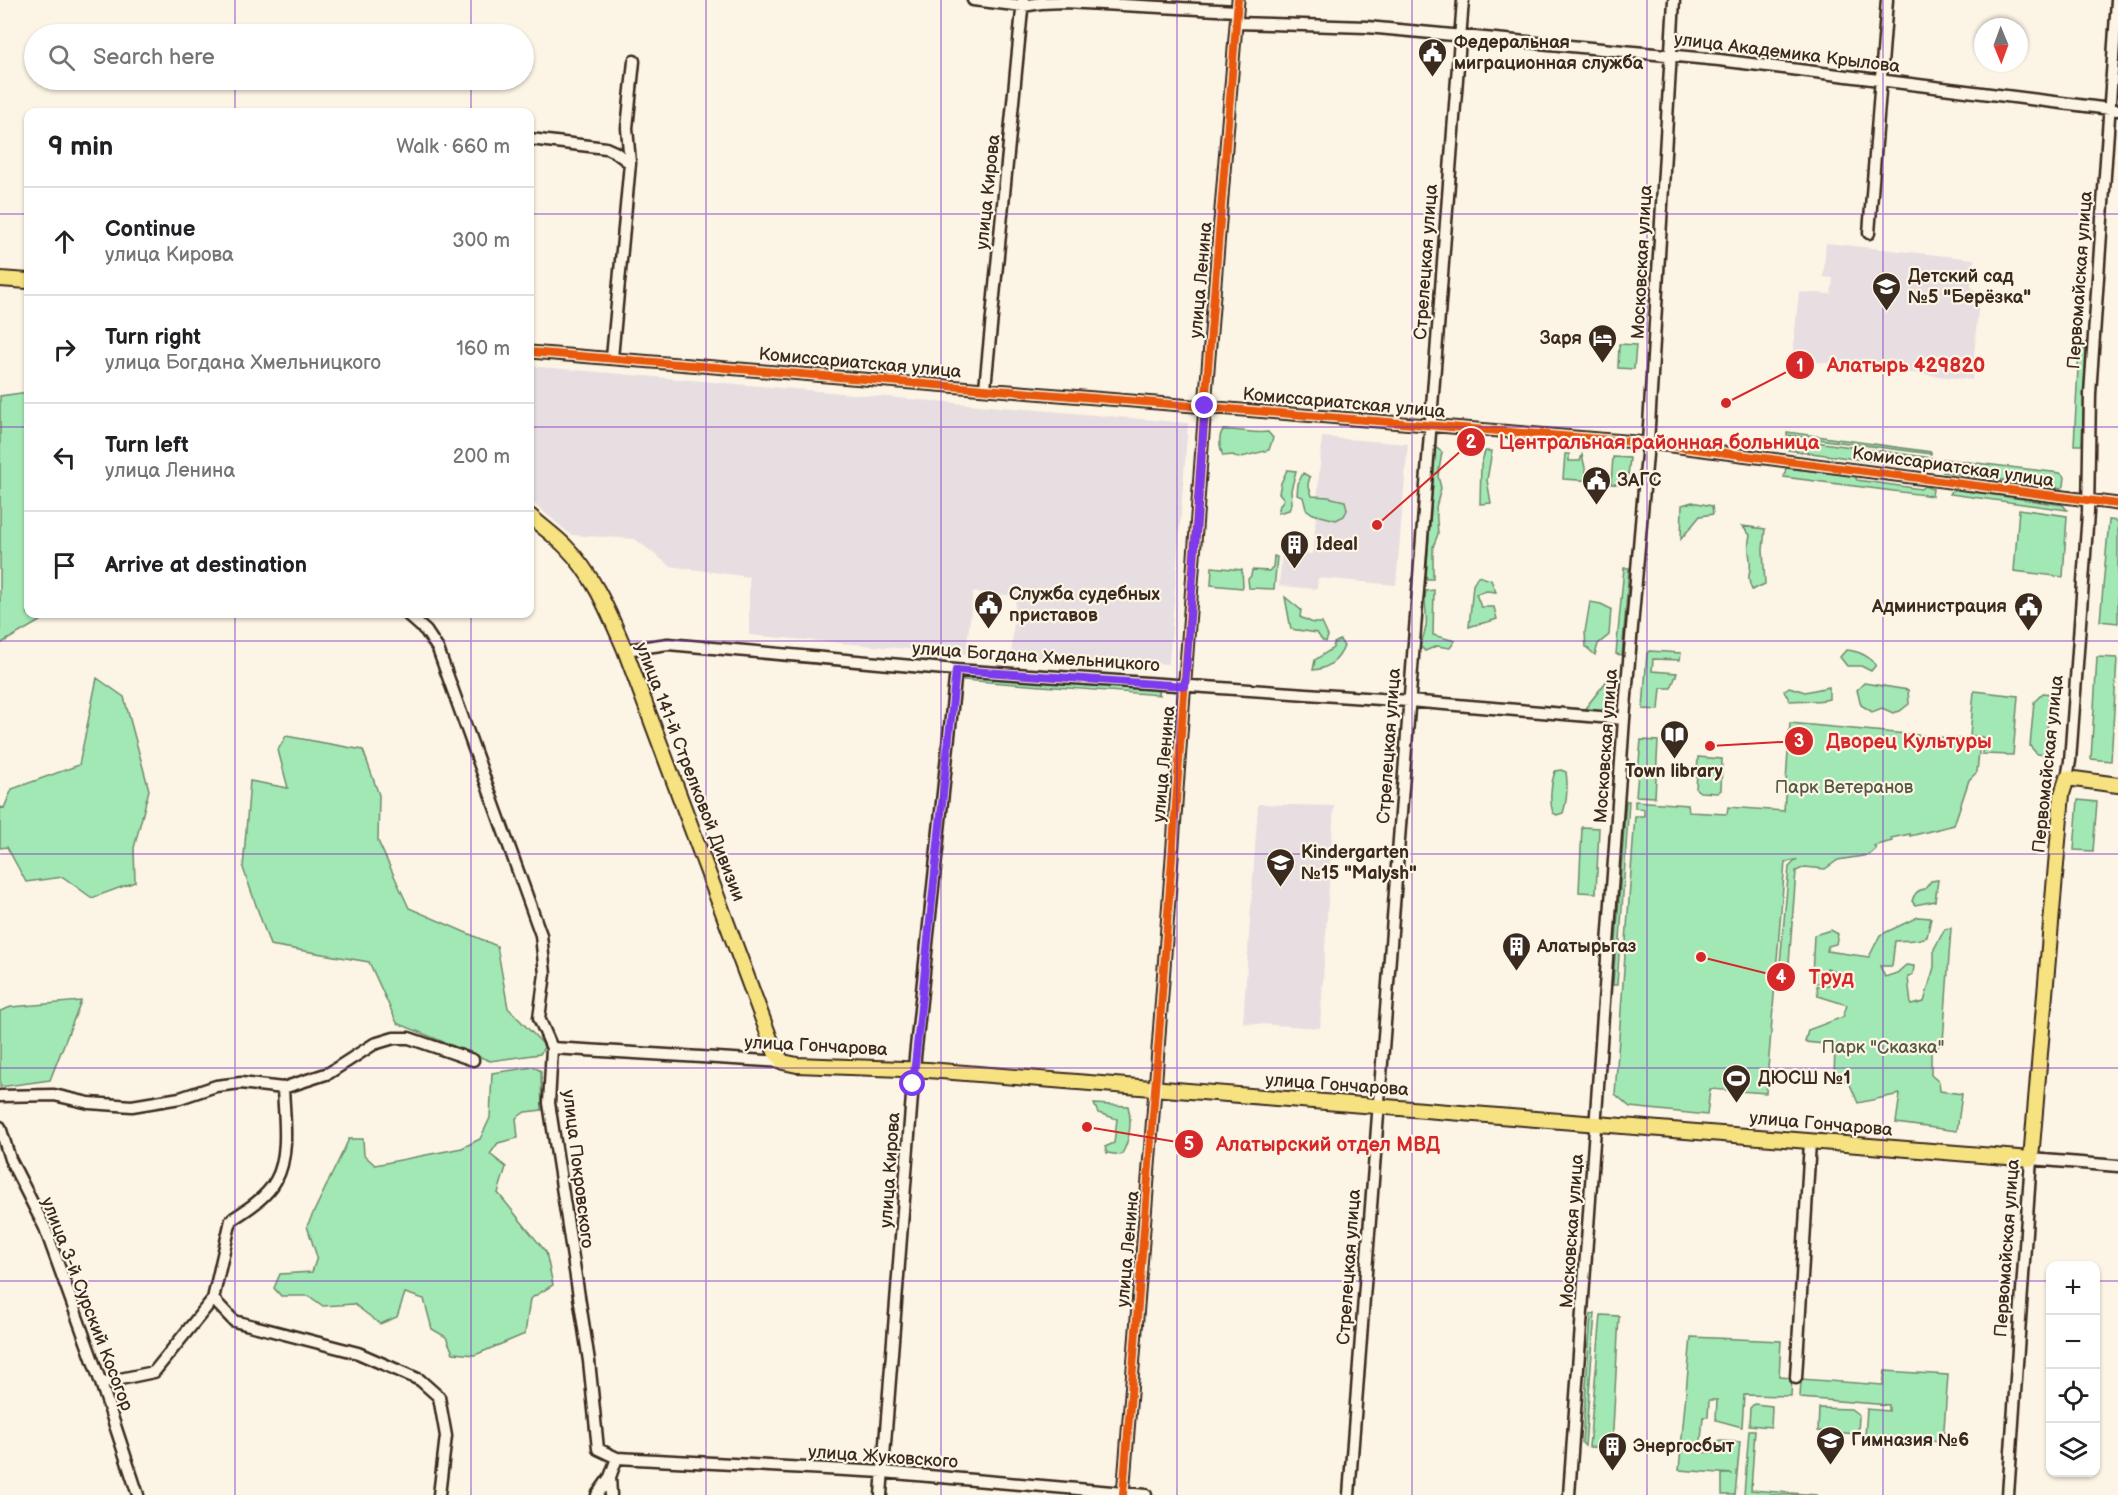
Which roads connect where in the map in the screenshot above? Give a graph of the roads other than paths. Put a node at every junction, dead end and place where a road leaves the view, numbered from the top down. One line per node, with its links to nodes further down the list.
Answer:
1 (974, 0): 6 (street)
2 (1463, 0): 9 (street, Стрелецкая улица)
3 (1674, 0): 10 (street, Московская улица)
4 (1887, 0): 12 (street)
5 (2118, 0): 13 (street, Первомайская улица)
6 (1023, 3): 7 (street); 21 (street, улица Кирова)
7 (1237, 6): 8 (street, улица Ленина)
8 (1236, 23): 9 (street, улица Академика Крылова); 22 (street, улица Ленина)
9 (1459, 36): 10 (street, улица Академика Крылова); 23 (street, Стрелецкая улица)
10 (1671, 55): 12 (street, улица Академика Крылова); 24 (street, Московская улица)
11 (634, 61): 15 (street)
12 (1880, 80): 13 (street, улица Академика Крылова); 16 (street)
13 (2114, 109): 25 (street, Первомайская улица)
14 (534, 139): 15 (street)
15 (630, 163): 20 (street)
16 (1869, 233)
17 (0, 279): 18 (main road)
18 (24, 281)
19 (534, 352): 20 (street, Комиссариатская улица)
20 (612, 358): 21 (street, Комиссариатская улица)
21 (985, 388): 22 (street, Комиссариатская улица)
22 (1205, 406): 23 (street, Комиссариатская улица); 31 (street, улица Ленина)
23 (1431, 426): 24 (street, Комиссариатская улица); 32 (street, Стрелецкая улица)
24 (1648, 444): 25 (street, Комиссариатская улица); 33 (street, Московская улица)
25 (2088, 501): 26 (street, Комиссариатская улица); 34 (street, Первомайская улица)
26 (2118, 504)
27 (534, 520): 29 (main road, улица 141-й Стрелковой Дивизии)
28 (411, 618): 36 (street, улица Покровского)
29 (625, 650): 30 (street, улица Богдана Хмельницкого); 38 (main road, улица 141-й Стрелковой Дивизии)
30 (956, 670): 31 (street, улица Богдана Хмельницкого); 39 (street, улица Кирова)
31 (1185, 686): 32 (street, улица Богдана Хмельницкого); 41 (street, улица Ленина)
32 (1409, 701): 33 (street, улица Богдана Хмельницкого); 43 (street, Стрелецкая улица)
33 (1624, 719): 44 (street, Московская улица)
34 (2067, 778): 35 (main road); 47 (main road, Первомайская улица)
35 (2118, 785)
36 (552, 1048): 38 (street, улица Гончарова); 52 (street, улица Покровского)
37 (472, 1060): 40 (street)
38 (783, 1062): 39 (main road, улица Гончарова)
39 (914, 1069): 41 (main road, улица Гончарова); 53 (street, улица Кирова)
40 (283, 1088): 42 (street); 49 (street)
41 (1155, 1089): 43 (main road, улица Гончарова); 55 (street, улица Ленина)
42 (0, 1096)
43 (1377, 1106): 44 (main road, улица Гончарова); 62 (street, Стрелецкая улица)
44 (1597, 1122): 46 (main road, улица Гончарова); 63 (street, Московская улица)
45 (0, 1127): 51 (street, улица 3-й Сурский Косогор)
46 (1810, 1142): 47 (main road, улица Гончарова); 50 (street)
47 (2031, 1159): 48 (street, улица Гончарова); 64 (street, Первомайская улица)
48 (2118, 1166)
49 (213, 1299): 51 (street); 57 (street)
50 (1796, 1378)
51 (101, 1383): 56 (street, улица 3-й Сурский Косогор)
52 (617, 1458): 53 (street, улица Жуковского); 54 (street)
53 (883, 1472): 55 (street, улица Жуковского); 60 (street, улица Кирова)
54 (610, 1477): 58 (street); 59 (street)
55 (1123, 1494): 61 (street, улица Жуковского)
56 (138, 1495)
57 (438, 1495)
58 (597, 1495)
59 (611, 1495)
60 (881, 1495)
61 (1146, 1495)
62 (1349, 1495)
63 (1569, 1495)
64 (2008, 1495)

